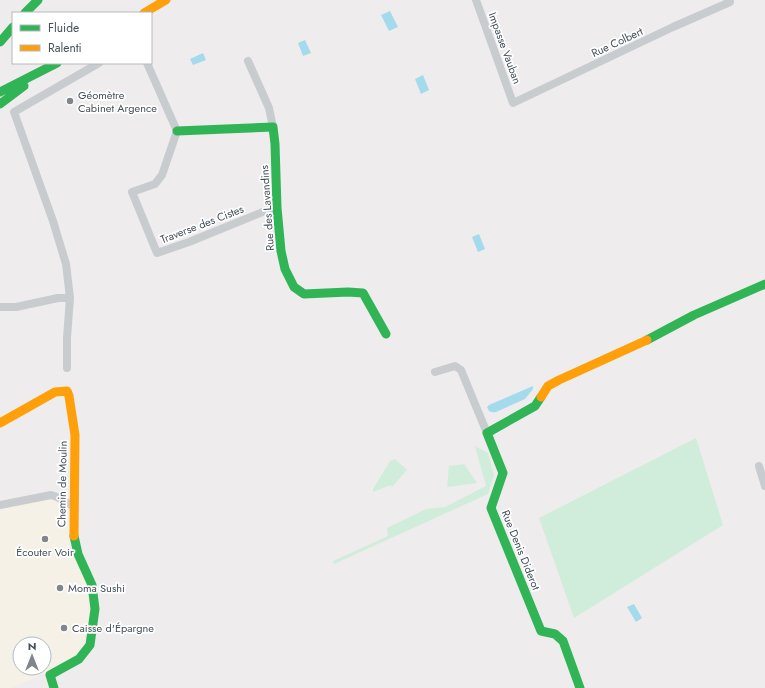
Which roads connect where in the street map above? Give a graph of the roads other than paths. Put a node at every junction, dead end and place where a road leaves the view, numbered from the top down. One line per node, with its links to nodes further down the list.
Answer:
1 (38, 0): 5 (street)
2 (166, 0): 6 (street)
3 (476, 0): 14 (street, Impasse Vauban)
4 (730, 0): 14 (street, Rue Colbert)
5 (26, 12)
6 (146, 12)
7 (12, 28): 8 (street)
8 (0, 42)
9 (248, 61): 16 (street)
10 (97, 64): 20 (street)
11 (147, 64): 17 (street)
12 (53, 65): 13 (street); 15 (street)
13 (1, 92)
14 (512, 103)
15 (0, 104)
16 (273, 127): 17 (street); 18 (street, Rue des Lavandins)
17 (176, 131): 18 (street, Traverse des Cistes)
18 (277, 205): 22 (street, Rue des Lavandins)
19 (765, 284): 26 (street)
20 (70, 298): 21 (street); 23 (street)
21 (0, 307)
22 (386, 334)
23 (67, 368)
24 (435, 372): 26 (street)
25 (0, 423): 30 (street, Chemin de Moulin)
26 (487, 432): 32 (street, Rue Denis Diderot)
27 (759, 466): 28 (street)
28 (765, 486)
29 (0, 505): 30 (street)
30 (73, 506): 31 (street, Chemin de Moulin)
31 (54, 688)
32 (580, 688)

